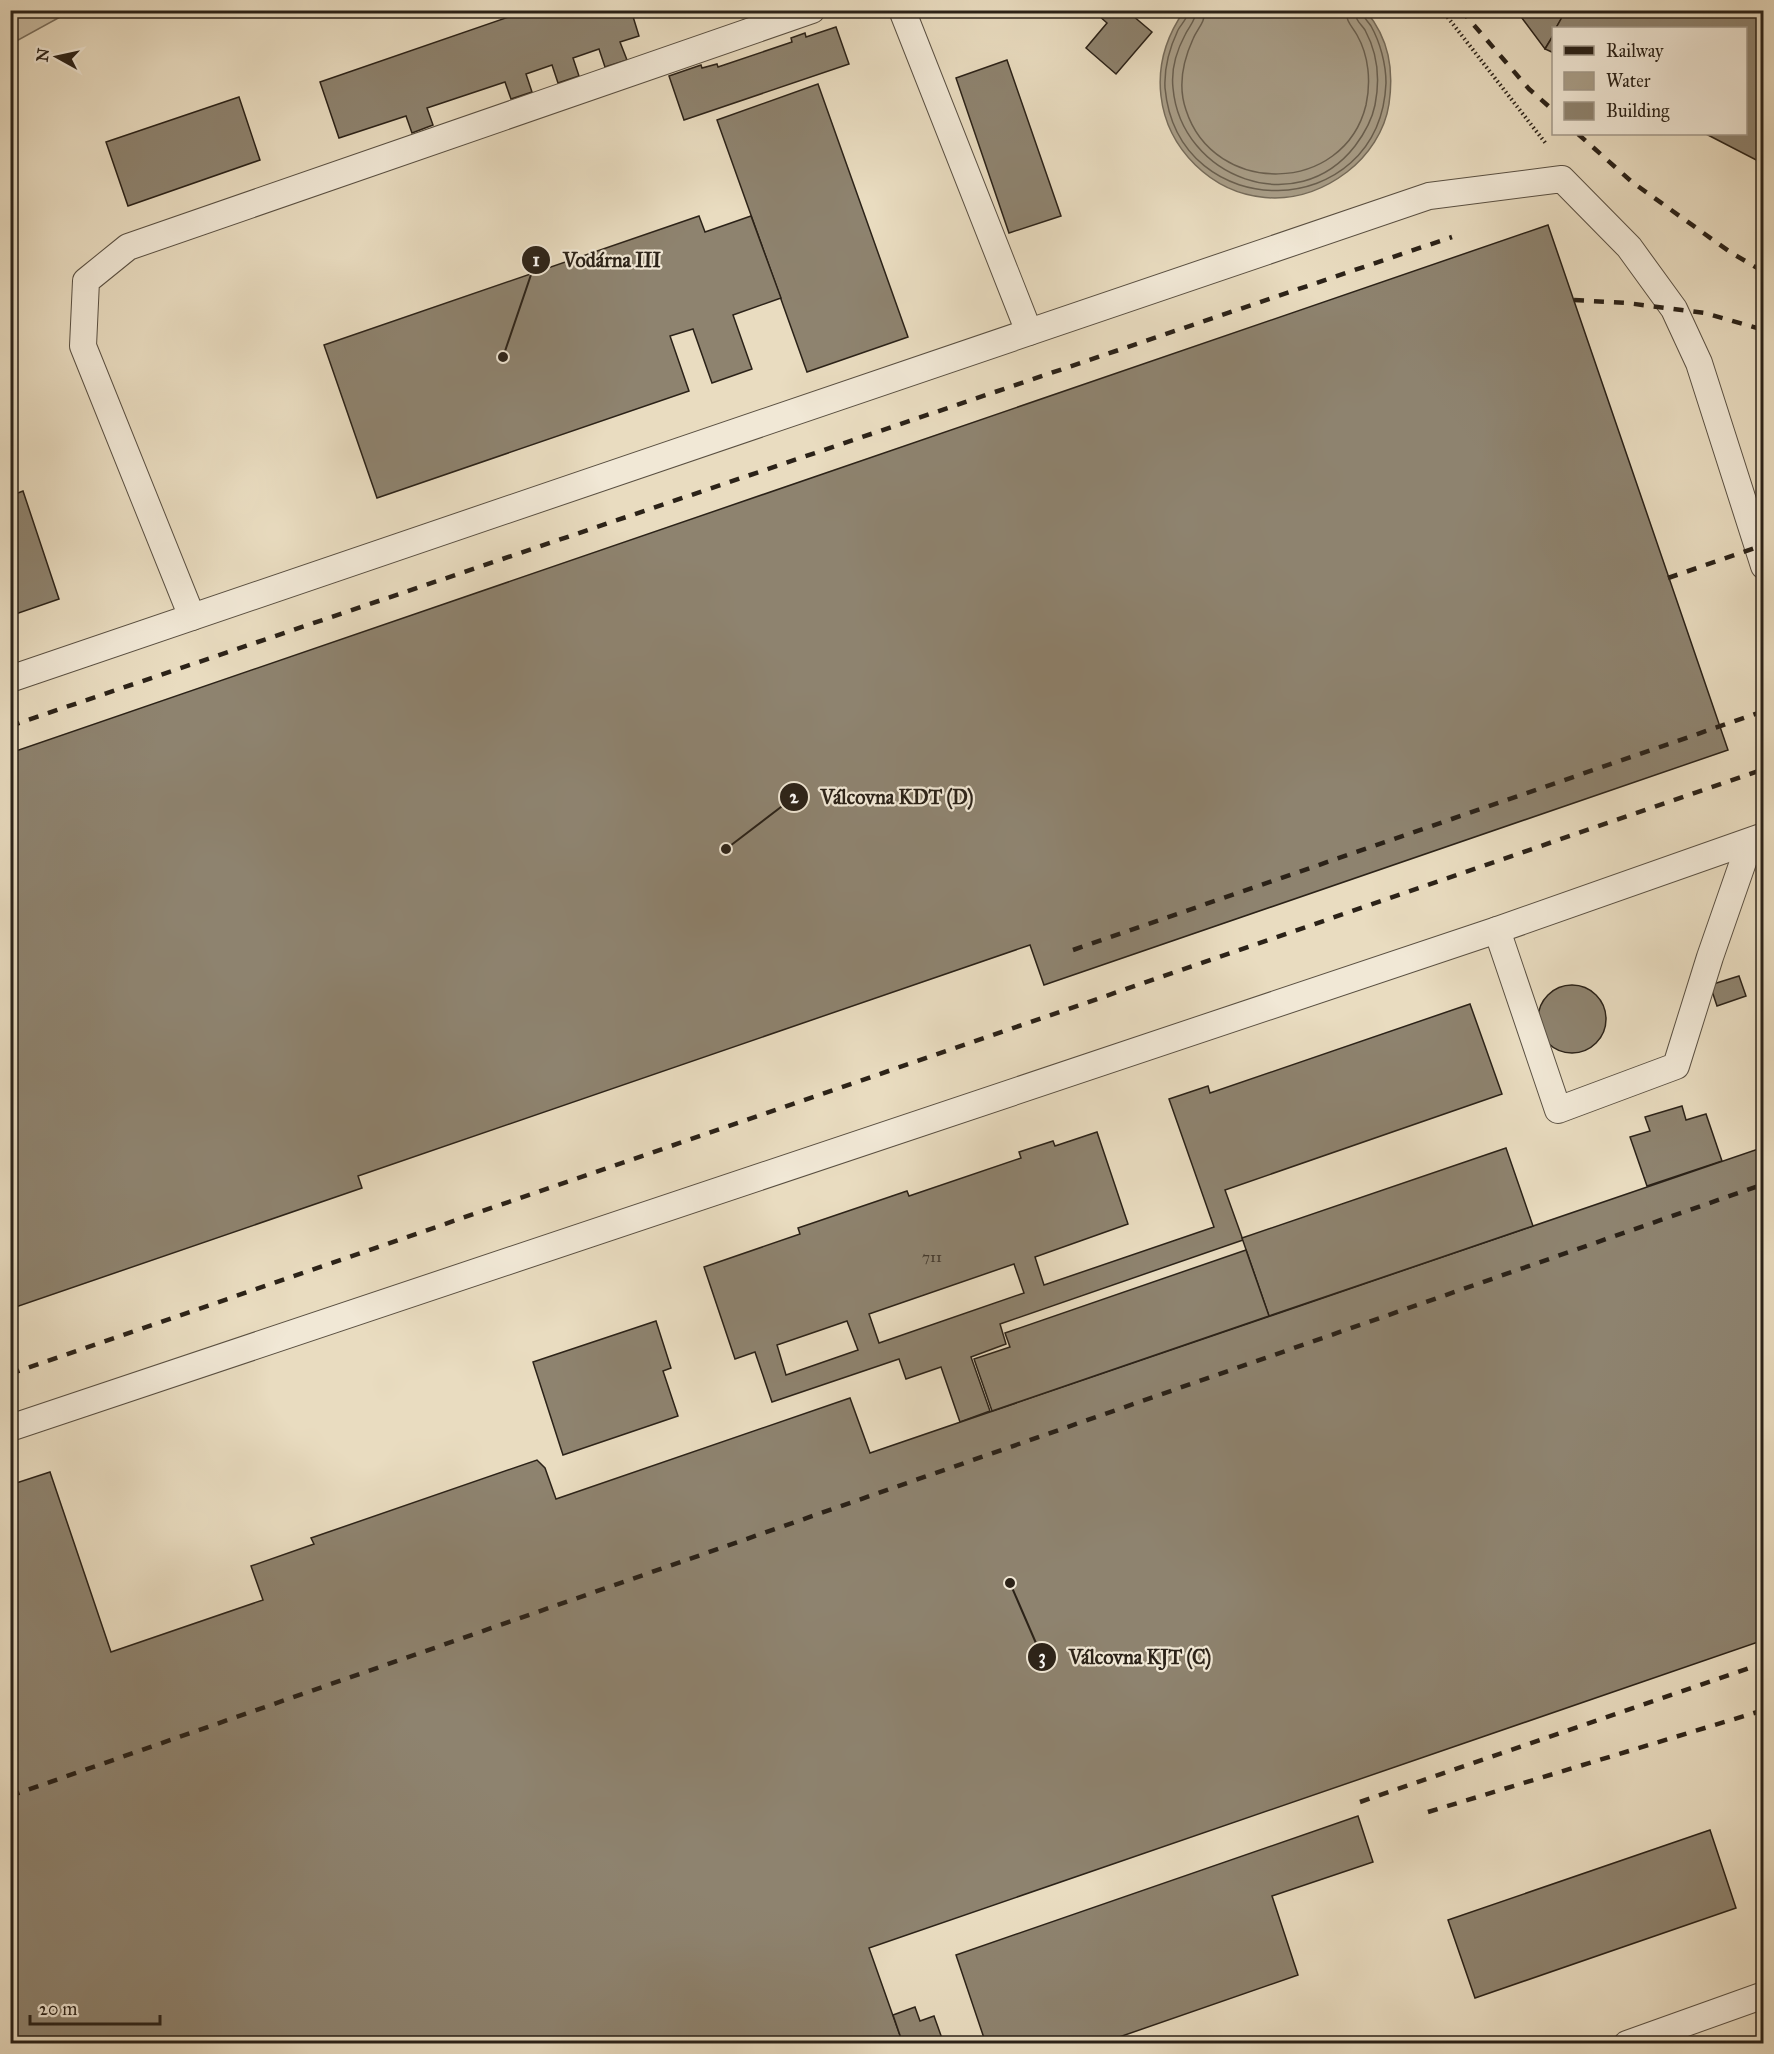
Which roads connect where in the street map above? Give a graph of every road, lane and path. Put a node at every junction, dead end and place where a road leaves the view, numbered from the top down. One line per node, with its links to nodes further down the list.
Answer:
1 (812, 10): 7 (lane)
2 (902, 10): 5 (lane)
3 (1442, 10): 4 (path)
4 (1562, 179): 5 (lane); 6 (lane)
5 (1029, 332): 7 (lane)
6 (1764, 566)
7 (192, 617): 8 (lane)
8 (10, 679)
9 (1757, 839): 10 (lane); 10 (lane)
10 (1497, 930): 11 (lane)
11 (10, 1428)
12 (1764, 1995): 13 (lane)
13 (1626, 2043)

